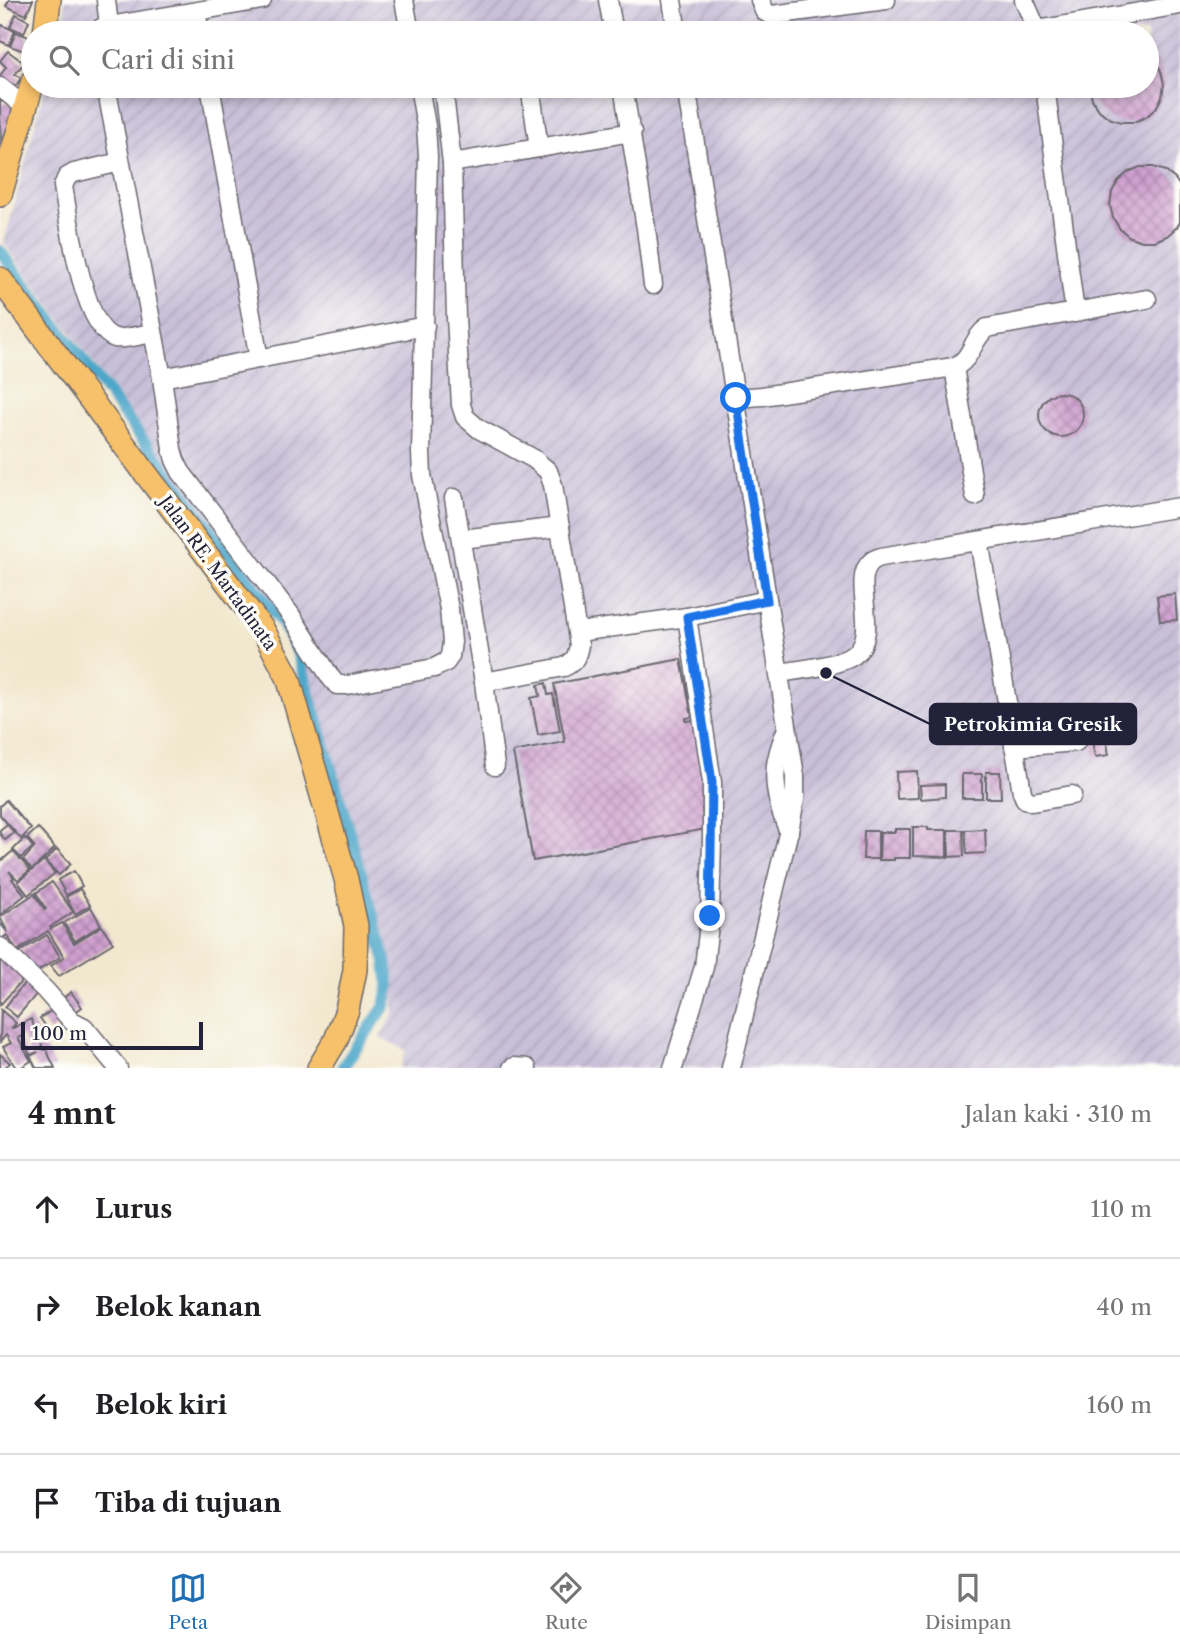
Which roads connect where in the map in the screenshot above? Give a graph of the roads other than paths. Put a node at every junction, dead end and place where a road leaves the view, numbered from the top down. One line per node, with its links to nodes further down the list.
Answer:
1 (50, 0): 12 (main road)
2 (106, 0): 13 (street)
3 (262, 0): 11 (street)
4 (404, 0): 16 (street)
5 (608, 0): 17 (street)
6 (672, 0): 18 (street)
7 (760, 0): 8 (street)
8 (887, 0)
9 (1024, 0): 19 (street)
10 (1180, 5): 20 (street)
11 (196, 12): 14 (street); 15 (street)
12 (47, 21)
13 (105, 21)
14 (150, 21)
15 (198, 21)
16 (408, 21)
17 (612, 21)
18 (675, 21)
19 (1033, 21)
20 (1095, 21)
21 (0, 87): 31 (street)
22 (28, 98): 31 (main road)
23 (108, 98): 35 (street)
24 (212, 98): 44 (street)
25 (421, 98): 42 (street)
26 (444, 98): 36 (street)
27 (532, 98): 33 (street)
28 (625, 98): 32 (street)
29 (687, 98): 47 (street)
30 (1047, 98): 41 (street)
31 (25, 107): 34 (main road)
32 (632, 132): 33 (street); 38 (street)
33 (539, 148): 36 (street)
34 (4, 162): 37 (main road)
35 (120, 162): 43 (street); 43 (street)
36 (452, 163): 51 (street)
37 (0, 195)
38 (653, 285)
39 (4, 292): 65 (main road, Jalan RE. Martadinata)
40 (1147, 299): 41 (street)
41 (1075, 313): 45 (street)
42 (425, 326): 44 (street); 46 (street)
43 (153, 332): 46 (street)
44 (259, 359): 46 (street)
45 (954, 367): 47 (street); 48 (street)
46 (162, 378)
47 (736, 398): 54 (street)
48 (975, 496)
49 (454, 498): 52 (street)
50 (1180, 507): 53 (street)
51 (560, 527): 52 (street); 56 (street)
52 (461, 539): 58 (street)
53 (979, 541): 57 (street); 60 (street)
54 (767, 600): 55 (street); 57 (street)
55 (687, 617): 56 (street); 68 (street)
56 (578, 632): 58 (street)
57 (779, 673): 69 (street)
58 (484, 681): 61 (street)
59 (1076, 742): 60 (street)
60 (1014, 747): 62 (street)
61 (495, 766)
62 (1072, 795)
63 (0, 947): 64 (street)
64 (118, 1068)
65 (319, 1068)
66 (512, 1068): 67 (street)
67 (527, 1068)
68 (673, 1068)
69 (731, 1068)

